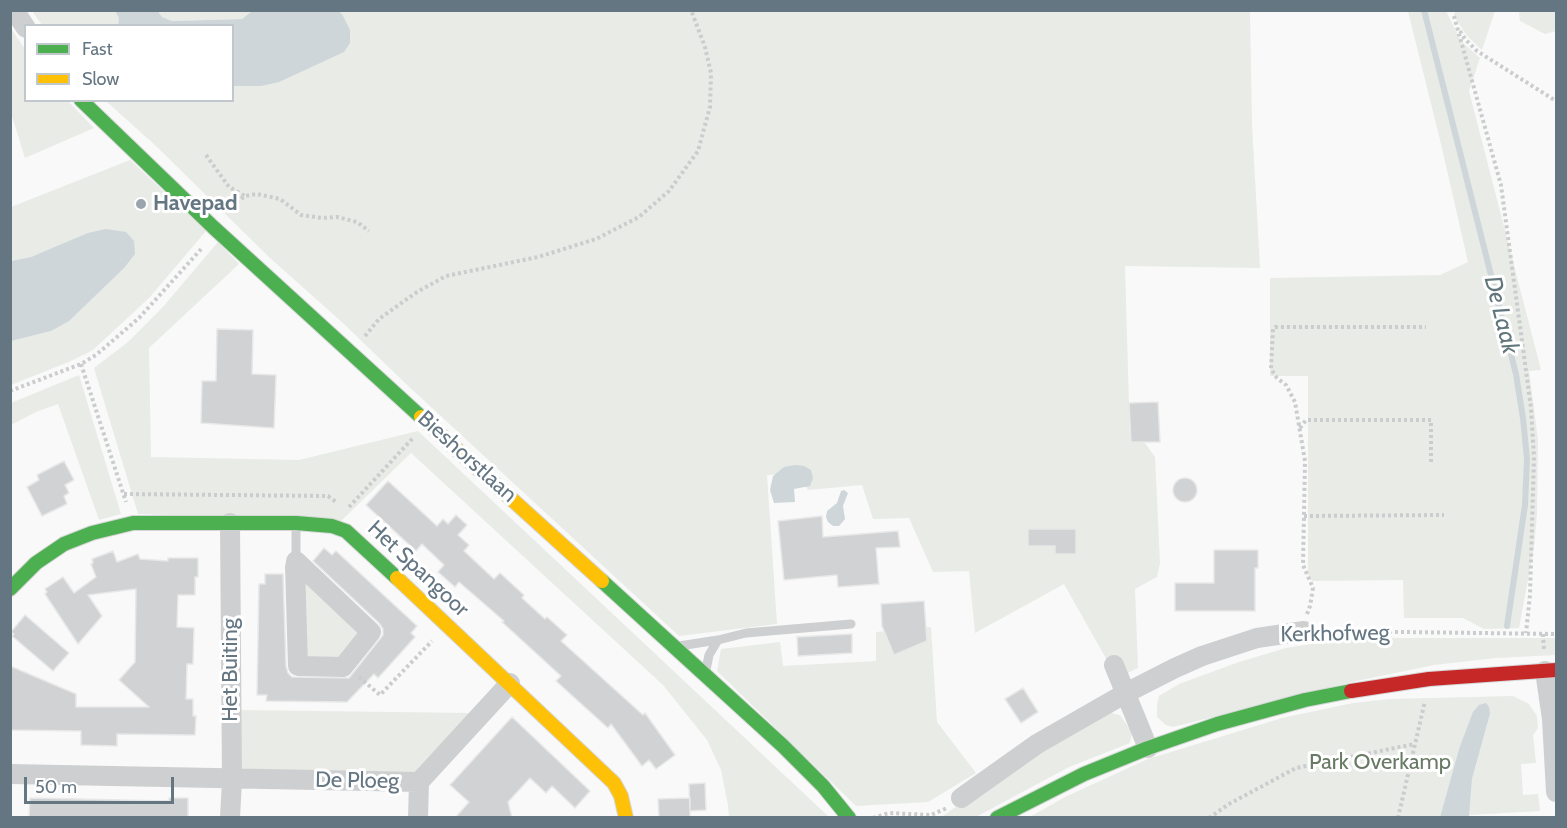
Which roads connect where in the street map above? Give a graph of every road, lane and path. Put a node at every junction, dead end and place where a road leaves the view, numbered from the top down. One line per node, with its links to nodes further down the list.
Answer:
1 (15, 10): 4 (street)
2 (691, 10): 12 (path)
3 (1453, 13): 5 (path); 31 (path)
4 (24, 25)
5 (1557, 101)
6 (83, 102): 9 (street, Bieshorstlaan)
7 (206, 154): 8 (path)
8 (245, 196): 9 (path); 10 (path)
9 (215, 229): 12 (street, Bieshorstlaan); 13 (path)
10 (369, 231)
11 (1426, 327): 16 (path)
12 (351, 352): 15 (street, Bieshorstlaan)
13 (81, 364): 14 (path); 18 (path)
14 (10, 391)
15 (428, 423): 25 (path); 34 (street, Bieshorstlaan)
16 (1299, 428): 17 (path); 21 (path)
17 (1431, 464)
18 (123, 494): 19 (path); 22 (path)
19 (337, 503)
20 (1444, 515): 21 (path)
21 (1304, 516): 30 (path)
22 (133, 523): 23 (street, Het Spangoor); 27 (street, Het Spangoor)
23 (230, 523): 24 (street, Het Spangoor); 46 (street, Het Buiting)
24 (296, 523): 25 (street, Het Spangoor); 26 (lane)
25 (332, 526): 29 (street, Het Spangoor)
26 (296, 563): 35 (street); 35 (street)
27 (10, 589)
28 (851, 624): 33 (lane)
29 (447, 625): 35 (path); 40 (street, Het Spangoor)
30 (1301, 631): 31 (path, Kerkhofweg); 41 (street, Kerkhofweg)
31 (1526, 633): 32 (path, Kerkhofweg)
32 (1557, 634)
33 (718, 640): 34 (lane); 38 (lane)
34 (674, 647): 38 (street, Bieshorstlaan)
35 (344, 665)
36 (1114, 665): 41 (street)
37 (1551, 671): 39 (street); 42 (street)
38 (705, 675): 53 (street, Bieshorstlaan)
39 (1429, 679): 43 (path); 44 (street)
40 (510, 683): 47 (street, De Ploeg); 52 (street, Het Spangoor)
41 (1126, 693): 44 (street); 49 (street, Kerkhofweg)
42 (1554, 719): 48 (street)
43 (1415, 744): 56 (path); 57 (path)
44 (1148, 748): 55 (street)
45 (10, 774): 46 (street, De Ploeg)
46 (232, 780): 47 (street, De Ploeg); 50 (street, Het Buiting)
47 (419, 782): 51 (street)
48 (1557, 792)
49 (961, 798): 54 (path)
50 (230, 818)
51 (418, 818)
52 (626, 818)
53 (849, 818)
54 (873, 818)
55 (997, 818)
56 (1209, 818)
57 (1398, 818)

